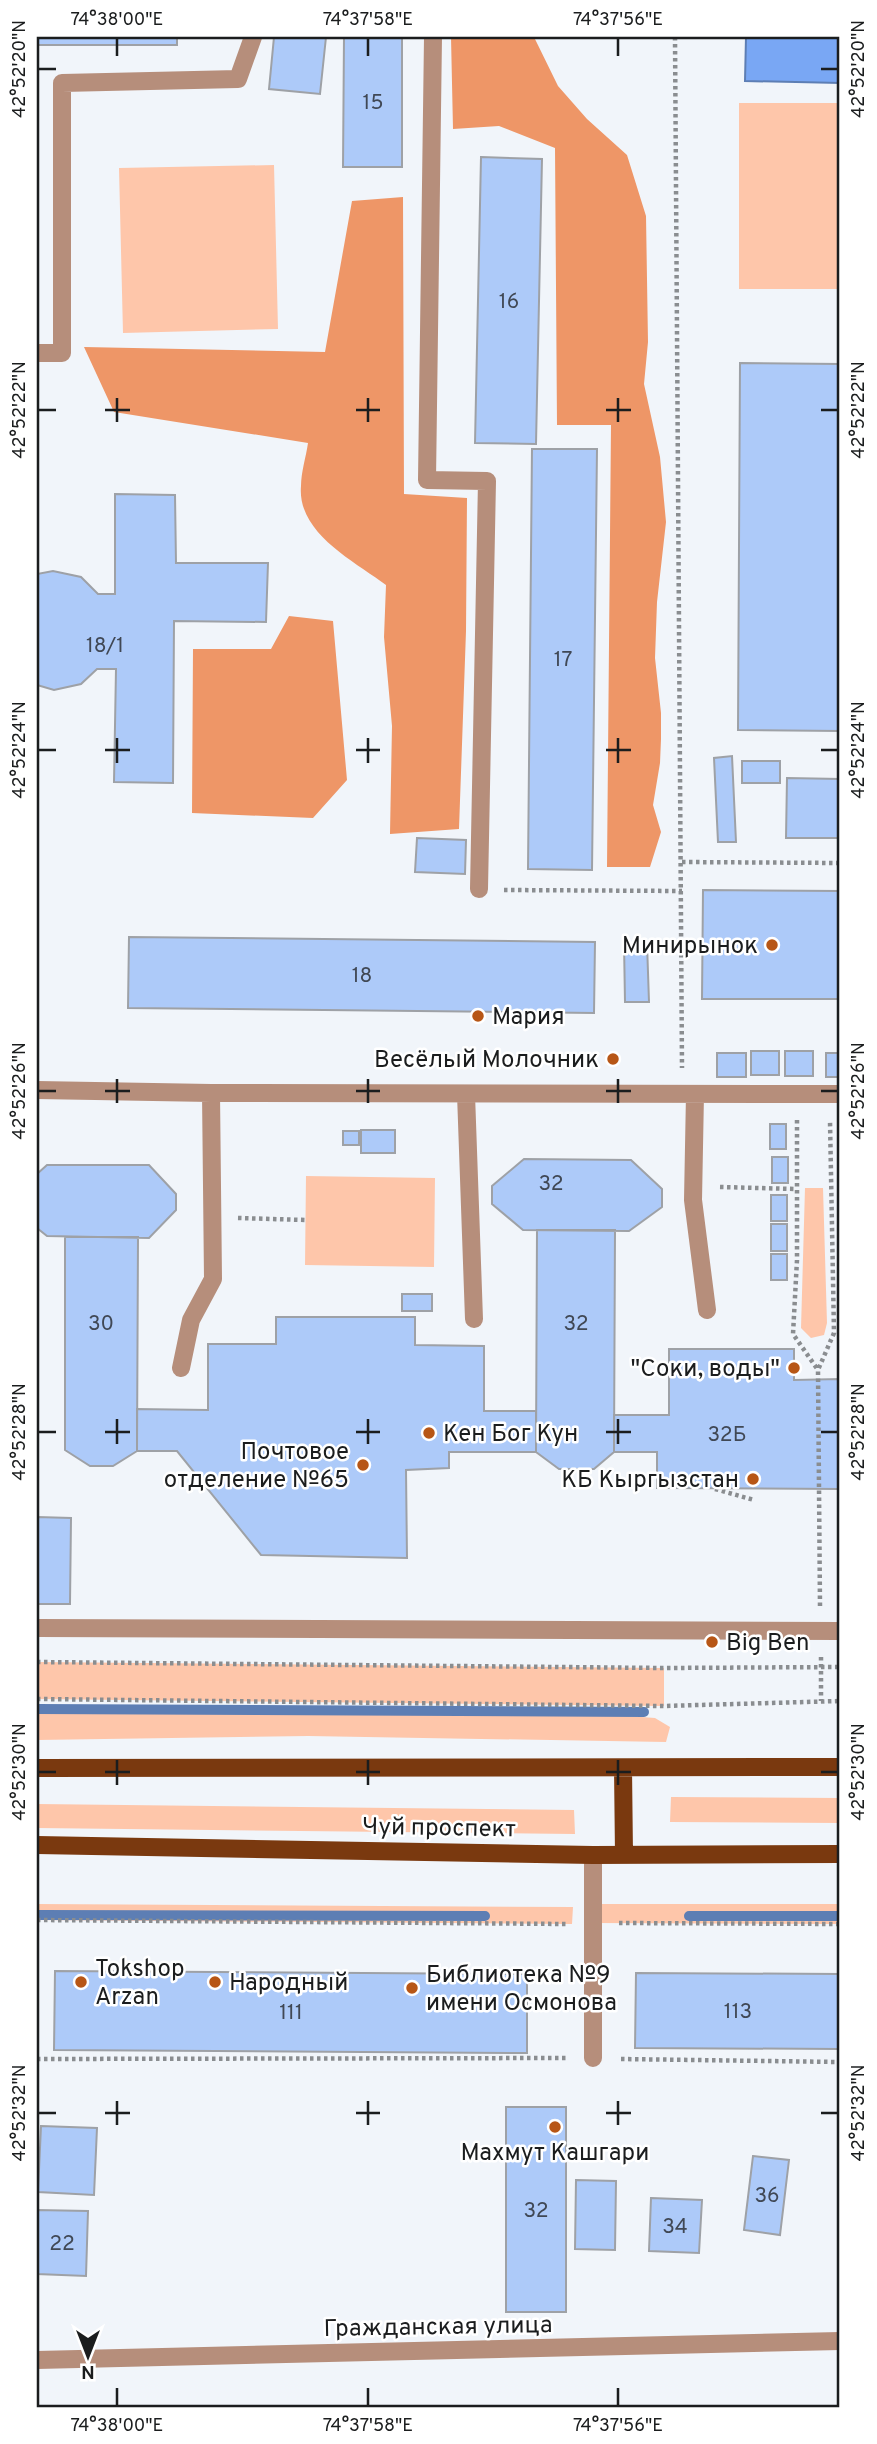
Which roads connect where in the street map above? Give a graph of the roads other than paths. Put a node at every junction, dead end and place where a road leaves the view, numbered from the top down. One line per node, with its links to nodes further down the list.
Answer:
1 (253, 37): 3 (street)
2 (433, 37): 4 (street)
3 (37, 353)
4 (479, 889)
5 (37, 1090): 6 (street)
6 (211, 1093): 7 (street); 12 (street)
7 (466, 1094): 8 (street); 11 (street)
8 (689, 1094): 9 (street); 10 (street)
9 (835, 1094)
10 (707, 1310)
11 (474, 1319)
12 (181, 1368)
13 (37, 1628): 14 (street)
14 (840, 1631)
15 (840, 1767): 17 (main road)
16 (37, 1768): 17 (main road)
17 (623, 1768): 20 (main road)
18 (37, 1845): 19 (main road, Чуй проспект)
19 (593, 1854): 20 (main road, Чуй проспект); 22 (street)
20 (624, 1854): 21 (main road, Чуй проспект)
21 (840, 1854)
22 (593, 2058)
23 (840, 2341): 24 (street, Гражданская улица)
24 (37, 2360)

